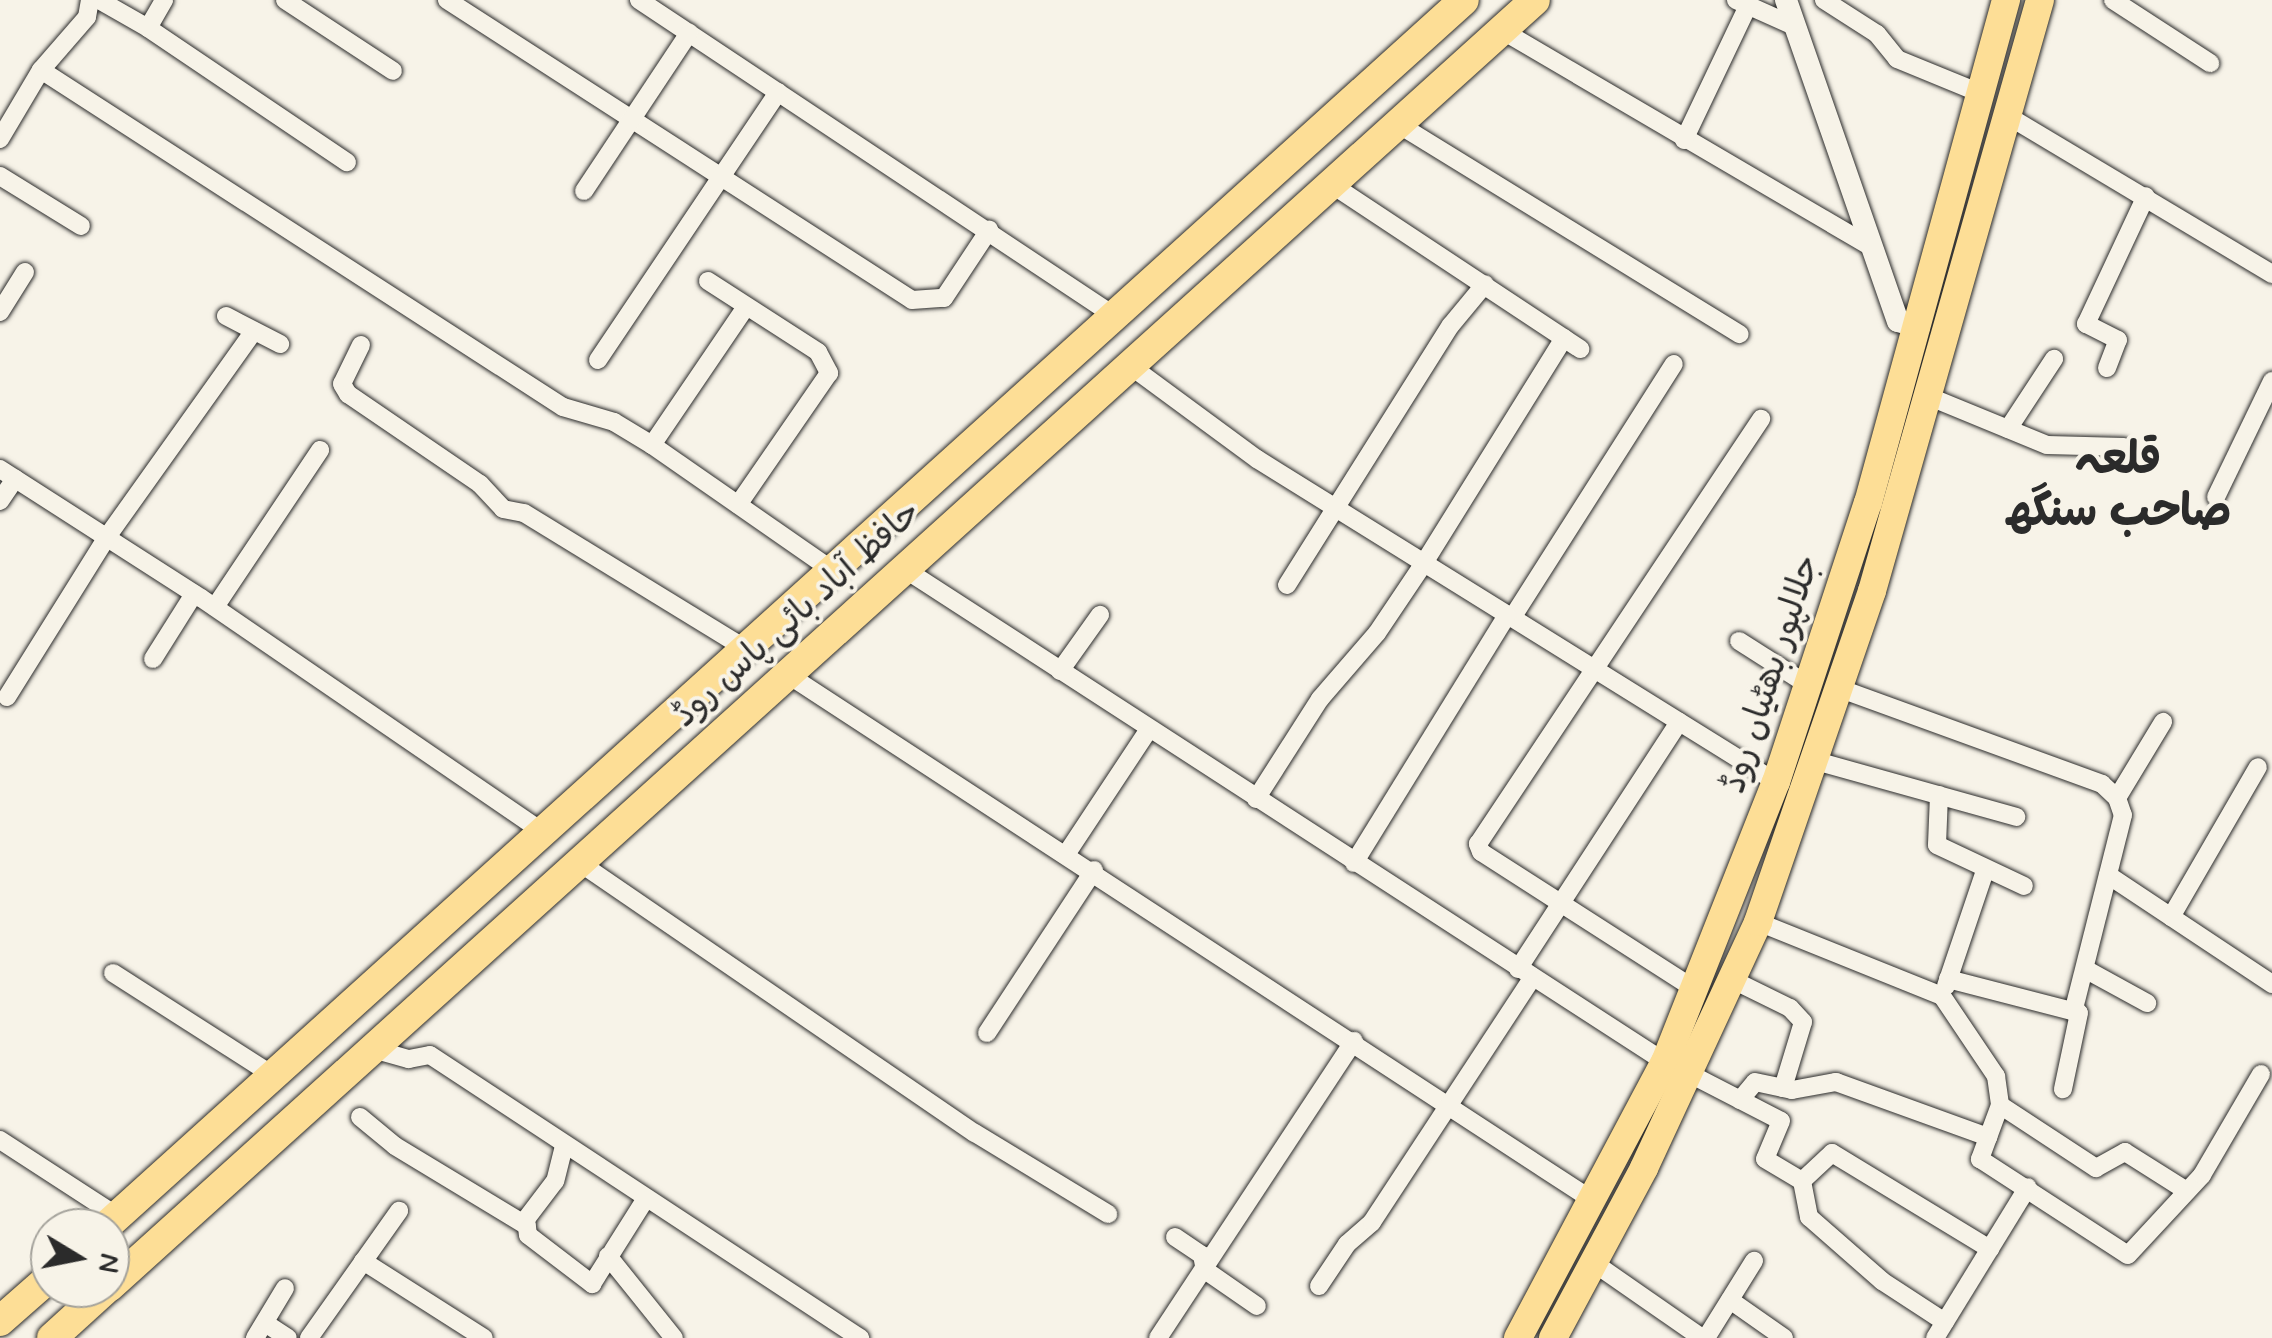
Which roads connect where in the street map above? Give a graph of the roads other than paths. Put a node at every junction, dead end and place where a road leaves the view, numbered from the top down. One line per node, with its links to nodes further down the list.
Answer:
1 (90, 0): 20 (street)
2 (99, 0): 15 (street)
3 (164, 0): 15 (street)
4 (285, 0): 21 (street)
5 (448, 0): 25 (street)
6 (639, 0): 18 (street)
7 (1464, 0): 44 (highway, حافظ آباد بائی پاس روڈ)
8 (1536, 0): 17 (highway, حافظ آباد بائی پاس روڈ)
9 (1786, 0): 16 (street)
10 (1824, 0): 23 (street)
11 (2006, 0): 23 (main road, جلالپور بھٹیاں روڈ)
12 (2040, 0): 24 (main road, جلالپور بھٹیاں روڈ)
13 (2113, 0): 19 (street)
14 (1743, 2): 16 (street); 28 (street)
15 (148, 28): 29 (street)
16 (1796, 28): 37 (street)
17 (1503, 31): 26 (highway, حافظ آباد بائی پاس روڈ); 28 (street)
18 (689, 33): 22 (street); 25 (street)
19 (2210, 63)
20 (41, 70): 27 (street); 62 (street)
21 (393, 70)
22 (778, 92): 31 (street); 36 (street)
23 (1980, 93): 46 (main road, جلالپور بھٹیاں روڈ)
24 (2008, 116): 34 (street); 59 (main road, جلالپور بھٹیاں روڈ)
25 (633, 120): 31 (street); 33 (street)
26 (1398, 124): 32 (highway, حافظ آباد بائی پاس روڈ); 48 (street)
27 (0, 139)
28 (1684, 140): 37 (street)
29 (347, 162)
30 (0, 176): 35 (street)
31 (720, 176): 36 (street); 54 (street)
32 (1331, 184): 41 (street); 55 (highway, حافظ آباد بائی پاس روڈ)
33 (584, 191)
34 (2146, 196): 39 (street); 57 (street)
35 (81, 226)
36 (989, 230): 44 (street)
37 (1871, 247): 46 (street)
38 (25, 272): 43 (street)
39 (2272, 274)
40 (708, 281): 42 (street)
41 (1485, 284): 49 (street); 69 (street)
42 (745, 308): 62 (street); 68 (street)
43 (0, 312)
44 (1110, 313): 73 (highway, حافظ آباد بائی پاس روڈ)
45 (226, 316): 47 (street)
46 (1918, 327): 85 (main road, جلالپور بھٹیاں روڈ)
47 (254, 331): 50 (street); 70 (street)
48 (1740, 334)
49 (1564, 338): 52 (street); 71 (street)
50 (280, 344)
51 (361, 345): 80 (street)
52 (1580, 349)
53 (2054, 359): 61 (street)
54 (598, 360)
55 (1128, 364): 69 (street); 72 (highway, حافظ آباد بائی پاس روڈ)
56 (1674, 364): 78 (street)
57 (2107, 368)
58 (2272, 381): 66 (street)
59 (1930, 397): 61 (street); 86 (main road, جلالپور بھٹیاں روڈ)
60 (1761, 420): 82 (street)
61 (2008, 429): 63 (street)
62 (652, 446): 68 (street)
63 (2124, 446)
64 (320, 450): 76 (street)
65 (7, 474): 67 (street); 70 (street)
66 (2216, 498)
67 (0, 501)
68 (738, 505): 73 (street)
69 (1337, 509): 71 (street); 74 (street)
70 (108, 537): 75 (street); 87 (street)
71 (1424, 563): 78 (street); 96 (street)
72 (903, 568): 83 (street); 84 (highway, حافظ آباد بائی پاس روڈ)
73 (833, 571): 80 (highway, حافظ آباد بائی پاس روڈ)
74 (1287, 585)
75 (194, 594): 76 (street); 81 (street)
76 (214, 607): 98 (street)
77 (1100, 615): 83 (street)
78 (1510, 616): 82 (street); 101 (street)
79 (1739, 640): 85 (street)
80 (748, 650): 98 (highway, حافظ آباد بائی پاس روڈ)
81 (153, 658)
82 (1596, 670): 88 (street); 106 (street)
83 (1060, 671): 90 (street)
84 (787, 674): 99 (street); 100 (highway, حافظ آباد بائی پاس روڈ)
85 (1808, 685): 93 (main road, جلالپور بھٹیاں روڈ)
86 (1841, 689): 91 (main road, جلالپور بھٹیاں روڈ); 95 (street)
87 (7, 697)
88 (1679, 722): 93 (street); 106 (street)
89 (2163, 722): 95 (street)
90 (1149, 728): 96 (street); 99 (street)
91 (1816, 761): 94 (street); 108 (main road, جلالپور بھٹیاں روڈ)
92 (2258, 767): 107 (street)
93 (1776, 782): 115 (main road, جلالپور بھٹیاں روڈ)
94 (1939, 795): 97 (street); 103 (street)
95 (2117, 798): 104 (street)
96 (1256, 799): 101 (street)
97 (2016, 817)
98 (544, 833): 123 (highway, حافظ آباد بائی پاس روڈ)
99 (1066, 853): 102 (street)
100 (580, 863): 120 (highway, حافظ آباد بائی پاس روڈ); 141 (street)
101 (1354, 863): 111 (street)
102 (1094, 870): 118 (street); 119 (street)
103 (1985, 871): 105 (street); 114 (street)
104 (2108, 875): 107 (street); 109 (street)
105 (2024, 886)
106 (1561, 903): 111 (street); 115 (street)
107 (2171, 917): 113 (street)
108 (1758, 922): 112 (main road, جلالپور بھٹیاں روڈ); 114 (street)
109 (2084, 968): 116 (street); 117 (street)
110 (113, 973): 123 (street)
111 (1525, 973): 121 (street); 127 (street)
112 (1733, 980): 121 (main road, جلالپور بھٹیاں روڈ); 124 (street)
113 (2272, 984)
114 (1945, 988): 117 (street); 128 (street)
115 (1696, 990): 121 (main road, جلالپور بھٹیاں روڈ)
116 (2147, 1003)
117 (2073, 1012): 125 (street)
118 (986, 1034)
119 (1354, 1042): 127 (street); 150 (street)
120 (374, 1048): 132 (street); 149 (highway, حافظ آباد بائی پاس روڈ)
121 (1677, 1068): 126 (street); 137 (main road, جلالپور بھٹیاں روڈ); 148 (main road, جلالپور بھٹیاں روڈ)
122 (2261, 1074): 135 (street)
123 (274, 1076): 139 (highway, حافظ آباد بائی پاس روڈ)
124 (1784, 1088): 126 (street); 130 (street)
125 (2063, 1089)
126 (1740, 1100): 133 (street)
127 (1450, 1104): 137 (street); 151 (street)
128 (2000, 1105): 130 (street); 135 (street)
129 (360, 1117): 142 (street)
130 (1988, 1137): 134 (street)
131 (0, 1140): 138 (street)
132 (564, 1146): 136 (street); 142 (street)
133 (1802, 1181): 144 (street); 158 (street)
134 (2028, 1187): 135 (street); 144 (street)
135 (2185, 1190)
136 (645, 1200): 145 (street); 165 (street)
137 (1595, 1202): 167 (main road, جلالپور بھٹیاں روڈ)
138 (92, 1208)
139 (127, 1208)
140 (400, 1210): 146 (street)
141 (1108, 1214)
142 (527, 1226): 145 (street)
143 (1176, 1238): 150 (street)
144 (1990, 1249): 158 (street)
145 (608, 1256): 164 (street)
146 (363, 1261): 162 (street); 163 (street)
147 (1754, 1261): 154 (street)
148 (1594, 1263): 168 (main road, جلالپور بھٹیاں روڈ); 169 (street)
149 (130, 1268)
150 (1205, 1270): 155 (street); 166 (street)
151 (1319, 1286)
152 (285, 1288): 159 (street)
153 (30, 1295): 157 (highway)
154 (1730, 1300): 169 (street); 170 (street)
155 (1256, 1306)
156 (86, 1308): 160 (highway, حافظ آباد بائی پاس روڈ)
157 (0, 1322)
158 (1940, 1330)
159 (260, 1331): 161 (street)
160 (52, 1338)
161 (288, 1338)
162 (309, 1338)
163 (484, 1338)
164 (674, 1338)
165 (860, 1338)
166 (1158, 1338)
167 (1518, 1338)
168 (1552, 1338)
169 (1704, 1338)
170 (1784, 1338)

